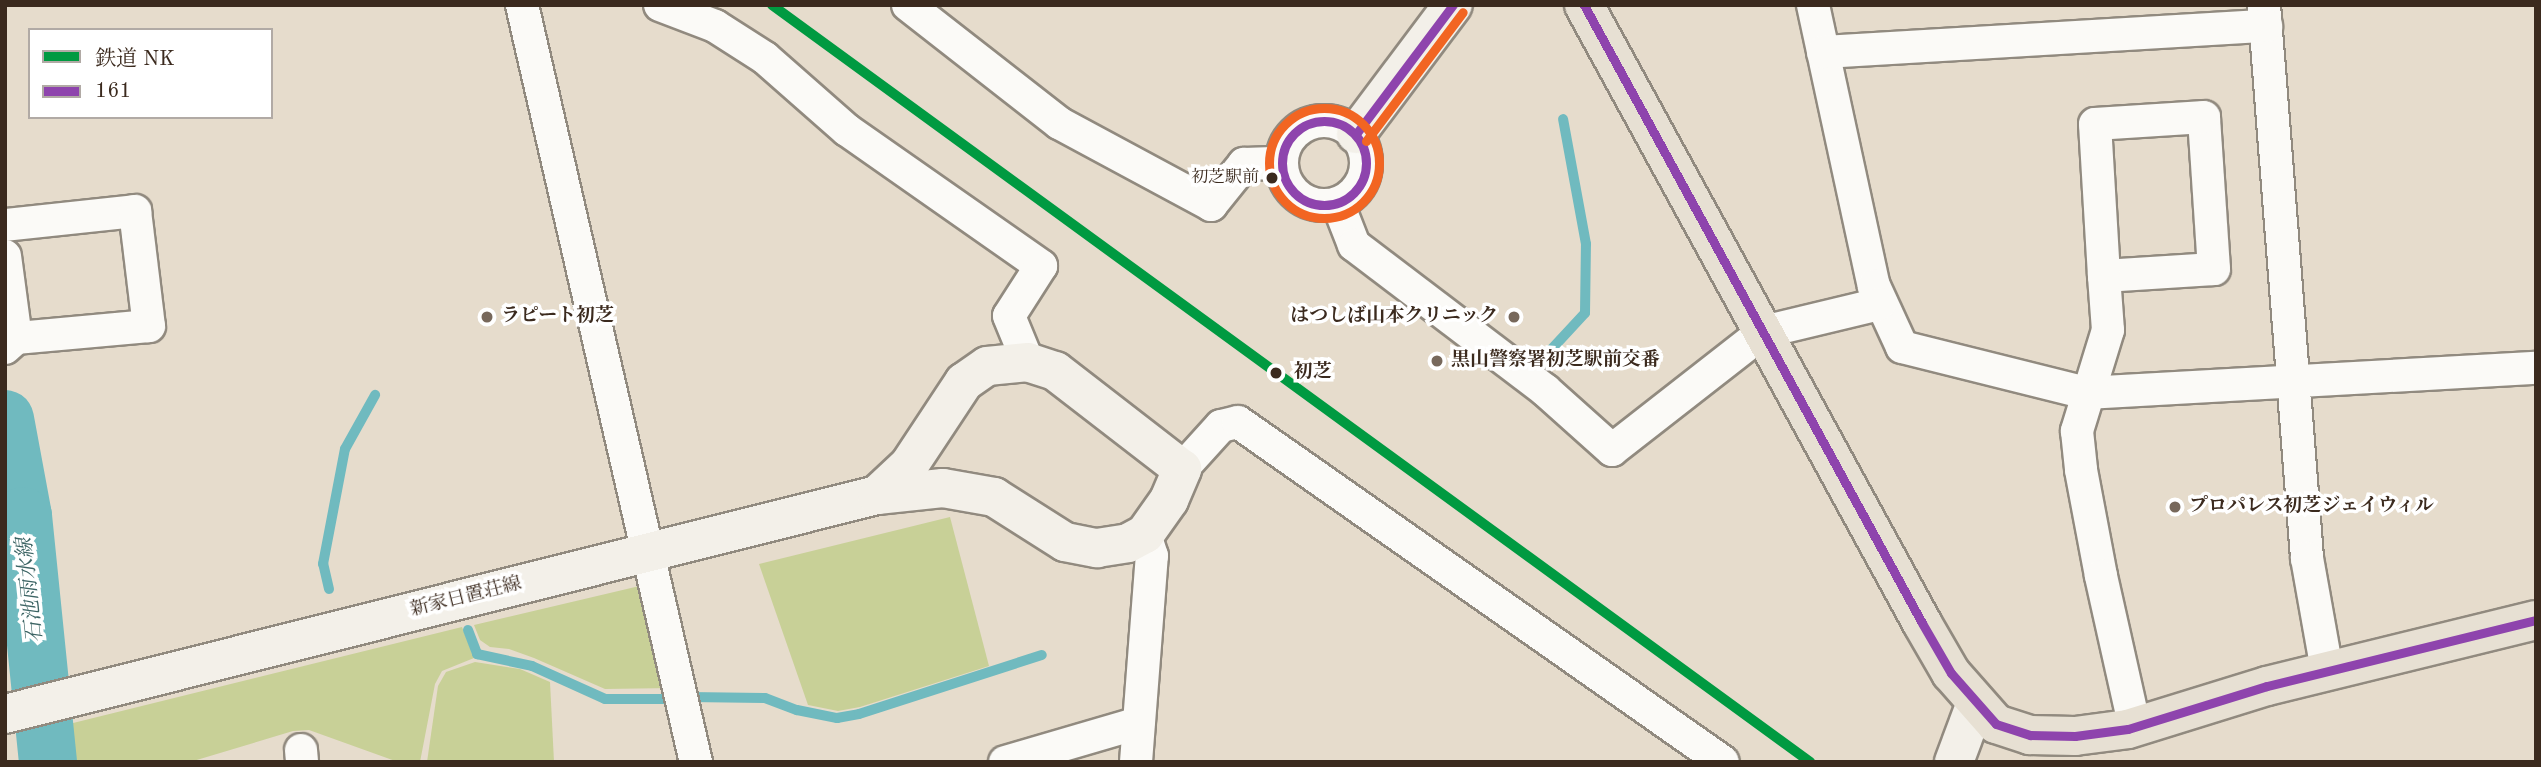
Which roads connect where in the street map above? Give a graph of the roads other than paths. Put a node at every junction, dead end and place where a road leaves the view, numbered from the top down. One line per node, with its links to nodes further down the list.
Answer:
1 (522, 5): 25 (street)
2 (660, 5): 18 (street)
3 (908, 5): 10 (street)
4 (1453, 5): 9 (street)
5 (1584, 5): 16 (main road)
6 (1813, 5): 8 (street)
7 (2265, 16): 8 (street); 20 (street)
8 (1823, 52): 15 (street)
9 (1356, 135): 10 (street); 11 (street)
10 (1281, 163): 11 (street)
11 (1338, 204): 16 (street)
12 (5, 225): 17 (street)
13 (5, 256): 17 (street)
14 (2104, 276): 14 (street); 21 (street)
15 (1880, 304): 16 (street); 21 (street)
16 (1763, 332): 28 (main road)
17 (10, 343)
18 (1028, 362): 22 (street); 23 (street)
19 (2536, 368): 20 (street)
20 (2293, 381): 21 (street); 27 (street)
21 (2086, 393): 31 (street)
22 (1182, 469): 24 (street); 35 (street)
23 (877, 495): 24 (street, 新家日置荘線); 25 (street, 新家日置荘線)
24 (1145, 534): 30 (street)
25 (648, 552): 29 (street, 新家日置荘線); 32 (street)
26 (2536, 620): 27 (main road)
27 (2327, 670): 31 (main road)
28 (1976, 703): 31 (main road); 36 (street)
29 (30, 708)
30 (1138, 723): 33 (street); 34 (street)
31 (2135, 728)
32 (696, 762)
33 (1005, 762)
34 (1136, 762)
35 (1723, 762)
36 (1954, 762)

